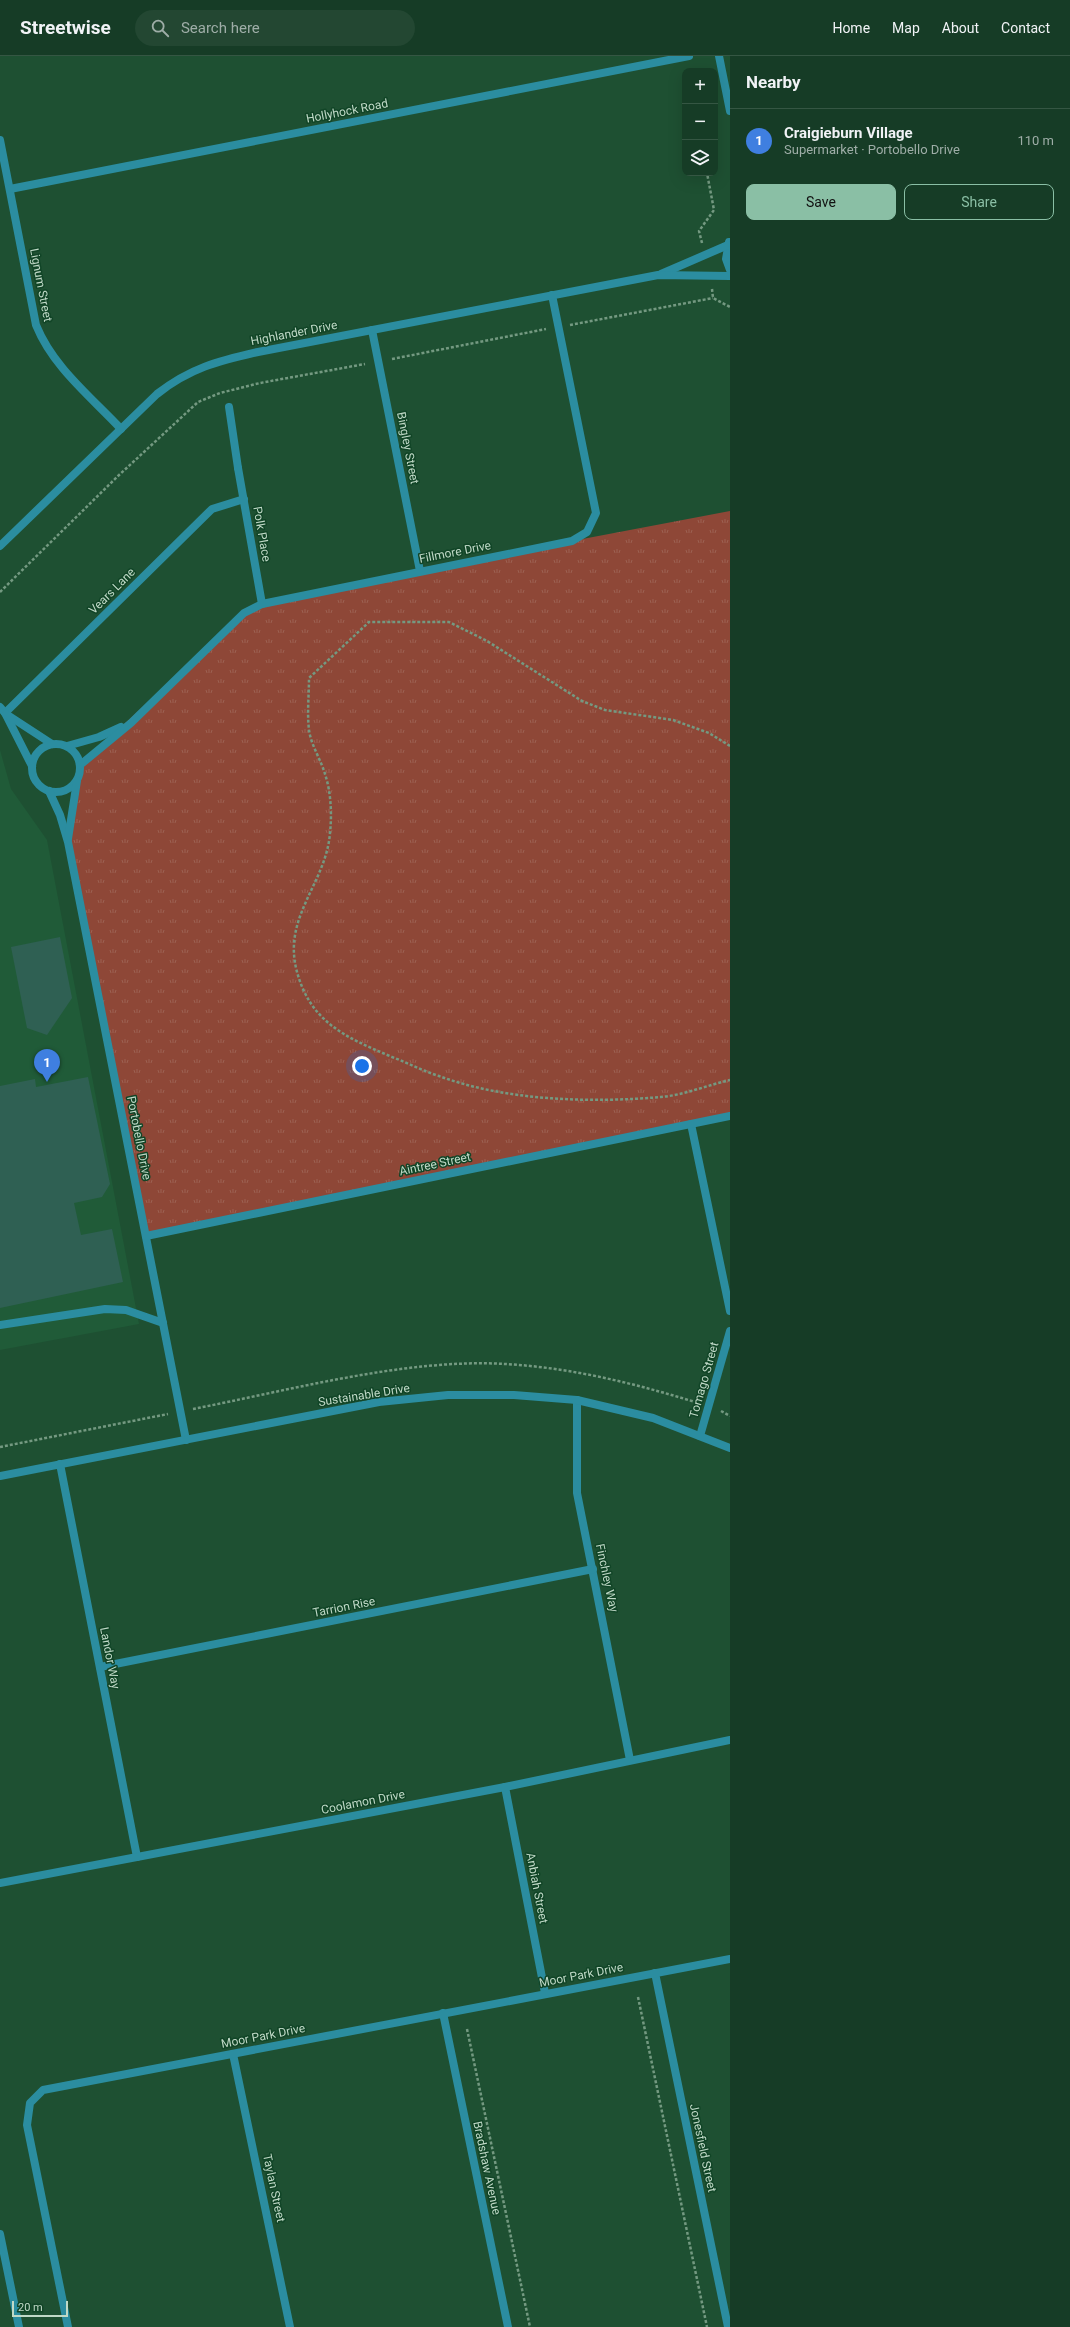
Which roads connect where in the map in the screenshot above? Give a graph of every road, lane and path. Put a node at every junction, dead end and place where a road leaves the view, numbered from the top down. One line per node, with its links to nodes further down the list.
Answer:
1 (689, 56): 6 (street, Hollyhock Road)
2 (719, 56): 3 (street)
3 (730, 111)
4 (0, 140): 6 (street, Lignum Street)
5 (708, 176): 7 (path)
6 (10, 190): 18 (street, Lignum Street)
7 (714, 210)
8 (729, 241): 9 (street); 10 (street, Highlander Drive)
9 (730, 270)
10 (658, 275): 11 (street, Highlander Drive); 12 (street, Highlander Drive)
11 (730, 276)
12 (552, 295): 14 (street, Fillmore Drive); 15 (street, Highlander Drive)
13 (713, 298): 14 (path)
14 (558, 327): 16 (path); 21 (street, Fillmore Drive)
15 (372, 330): 16 (street, Bingley Street); 18 (street, Highlander Drive)
16 (378, 362): 21 (street, Bingley Street); 22 (path)
17 (229, 406): 19 (street, Polk Place)
18 (121, 429): 20 (street, Highlander Drive)
19 (244, 499): 23 (street, Polk Place); 24 (street, Vears Lane)
20 (0, 546)
21 (420, 571): 23 (street, Fillmore Drive)
22 (0, 592)
23 (262, 604): 25 (street, Fillmore Drive)
24 (3, 710): 26 (street); 30 (street)
25 (131, 723): 27 (street); 29 (street, Fillmore Drive)
26 (52, 744): 27 (street); 30 (street)
27 (67, 746): 29 (street)
28 (730, 746): 34 (path)
29 (80, 765): 31 (street)
30 (32, 766): 32 (street)
31 (77, 781): 32 (street); 33 (street, Portobello Drive)
32 (48, 791): 33 (street, Portobello Drive)
33 (68, 842): 37 (street, Portobello Drive)
34 (730, 1080)
35 (730, 1116): 36 (street, Aintree Street)
36 (692, 1124): 37 (street, Aintree Street); 38 (street)
37 (146, 1236): 39 (street, Portobello Drive)
38 (730, 1311)
39 (163, 1323): 40 (street); 44 (street, Portobello Drive)
40 (0, 1325)
41 (730, 1331): 43 (street, Tomago Street)
42 (577, 1400): 43 (street, Sustainable Drive); 44 (street, Sustainable Drive); 48 (street, Finchley Way)
43 (700, 1436): 45 (street, Sustainable Drive)
44 (186, 1440): 46 (street, Sustainable Drive)
45 (730, 1448)
46 (60, 1464): 47 (street, Sustainable Drive); 49 (street, Landor Way)
47 (0, 1476)
48 (593, 1569): 49 (street, Tarrion Rise); 51 (street, Finchley Way)
49 (100, 1668): 53 (street, Landor Way)
50 (730, 1740): 51 (street, Coolamon Drive)
51 (630, 1760): 52 (street, Coolamon Drive)
52 (505, 1787): 53 (street, Coolamon Drive); 57 (street, Anbiah Street)
53 (137, 1857): 54 (street, Coolamon Drive)
54 (0, 1884)
55 (730, 1959): 56 (street, Moor Park Drive)
56 (655, 1973): 57 (street, Moor Park Drive); 69 (street, Jonesfield Street)
57 (545, 1993): 59 (street, Moor Park Drive)
58 (638, 1997): 68 (path)
59 (443, 2013): 61 (street, Moor Park Drive); 66 (street, Bradshaw Avenue)
60 (467, 2029): 67 (path)
61 (233, 2054): 64 (street, Moor Park Drive); 65 (street, Taylan Street)
62 (0, 2234): 63 (street)
63 (20, 2327)
64 (68, 2327)
65 (290, 2327)
66 (508, 2327)
67 (530, 2327)
68 (707, 2327)
69 (728, 2327)

